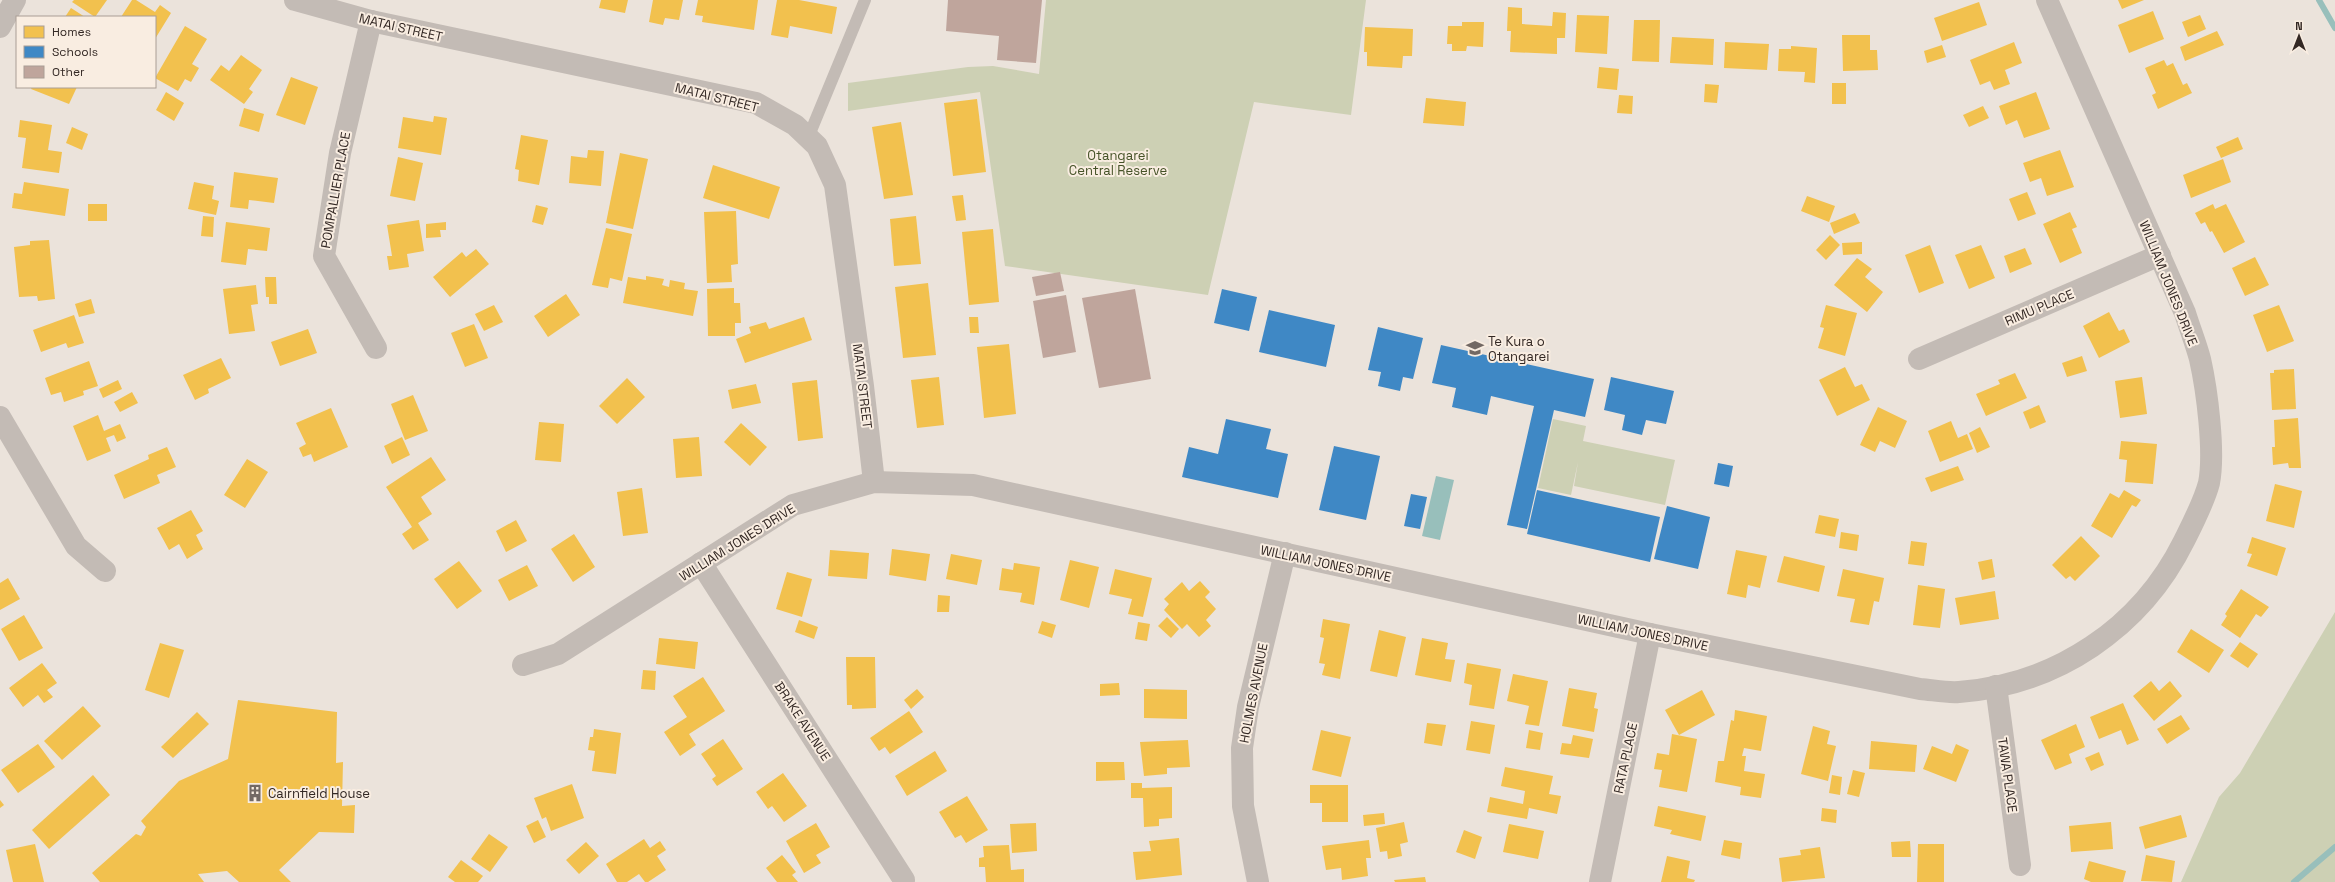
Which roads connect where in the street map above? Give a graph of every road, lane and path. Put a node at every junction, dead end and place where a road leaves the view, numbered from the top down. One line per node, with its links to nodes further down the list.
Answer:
1 (15, 0): 6 (street)
2 (295, 0): 5 (street, MATAI STREET)
3 (865, 0): 7 (lane)
4 (2047, 0): 8 (street, WILLIAM JONES DRIVE)
5 (371, 21): 7 (street, MATAI STREET); 9 (street, POMPALLIER PLACE)
6 (0, 27)
7 (808, 138): 12 (street, MATAI STREET)
8 (2160, 255): 10 (street, RIMU PLACE); 18 (street, WILLIAM JONES DRIVE)
9 (376, 348)
10 (1919, 359)
11 (0, 417): 15 (street)
12 (874, 482): 13 (street, WILLIAM JONES DRIVE); 14 (street, WILLIAM JONES DRIVE)
13 (1285, 554): 16 (street, WILLIAM JONES DRIVE); 21 (street, HOLMES AVENUE)
14 (701, 563): 17 (street, WILLIAM JONES DRIVE); 20 (street, BRAKE AVENUE)
15 (105, 571)
16 (1650, 634): 18 (street, WILLIAM JONES DRIVE); 22 (street, RATA PLACE)
17 (523, 666)
18 (1996, 686): 19 (street, TAWA PLACE)
19 (2020, 865)
20 (904, 880)
21 (1258, 882)
22 (1600, 882)

